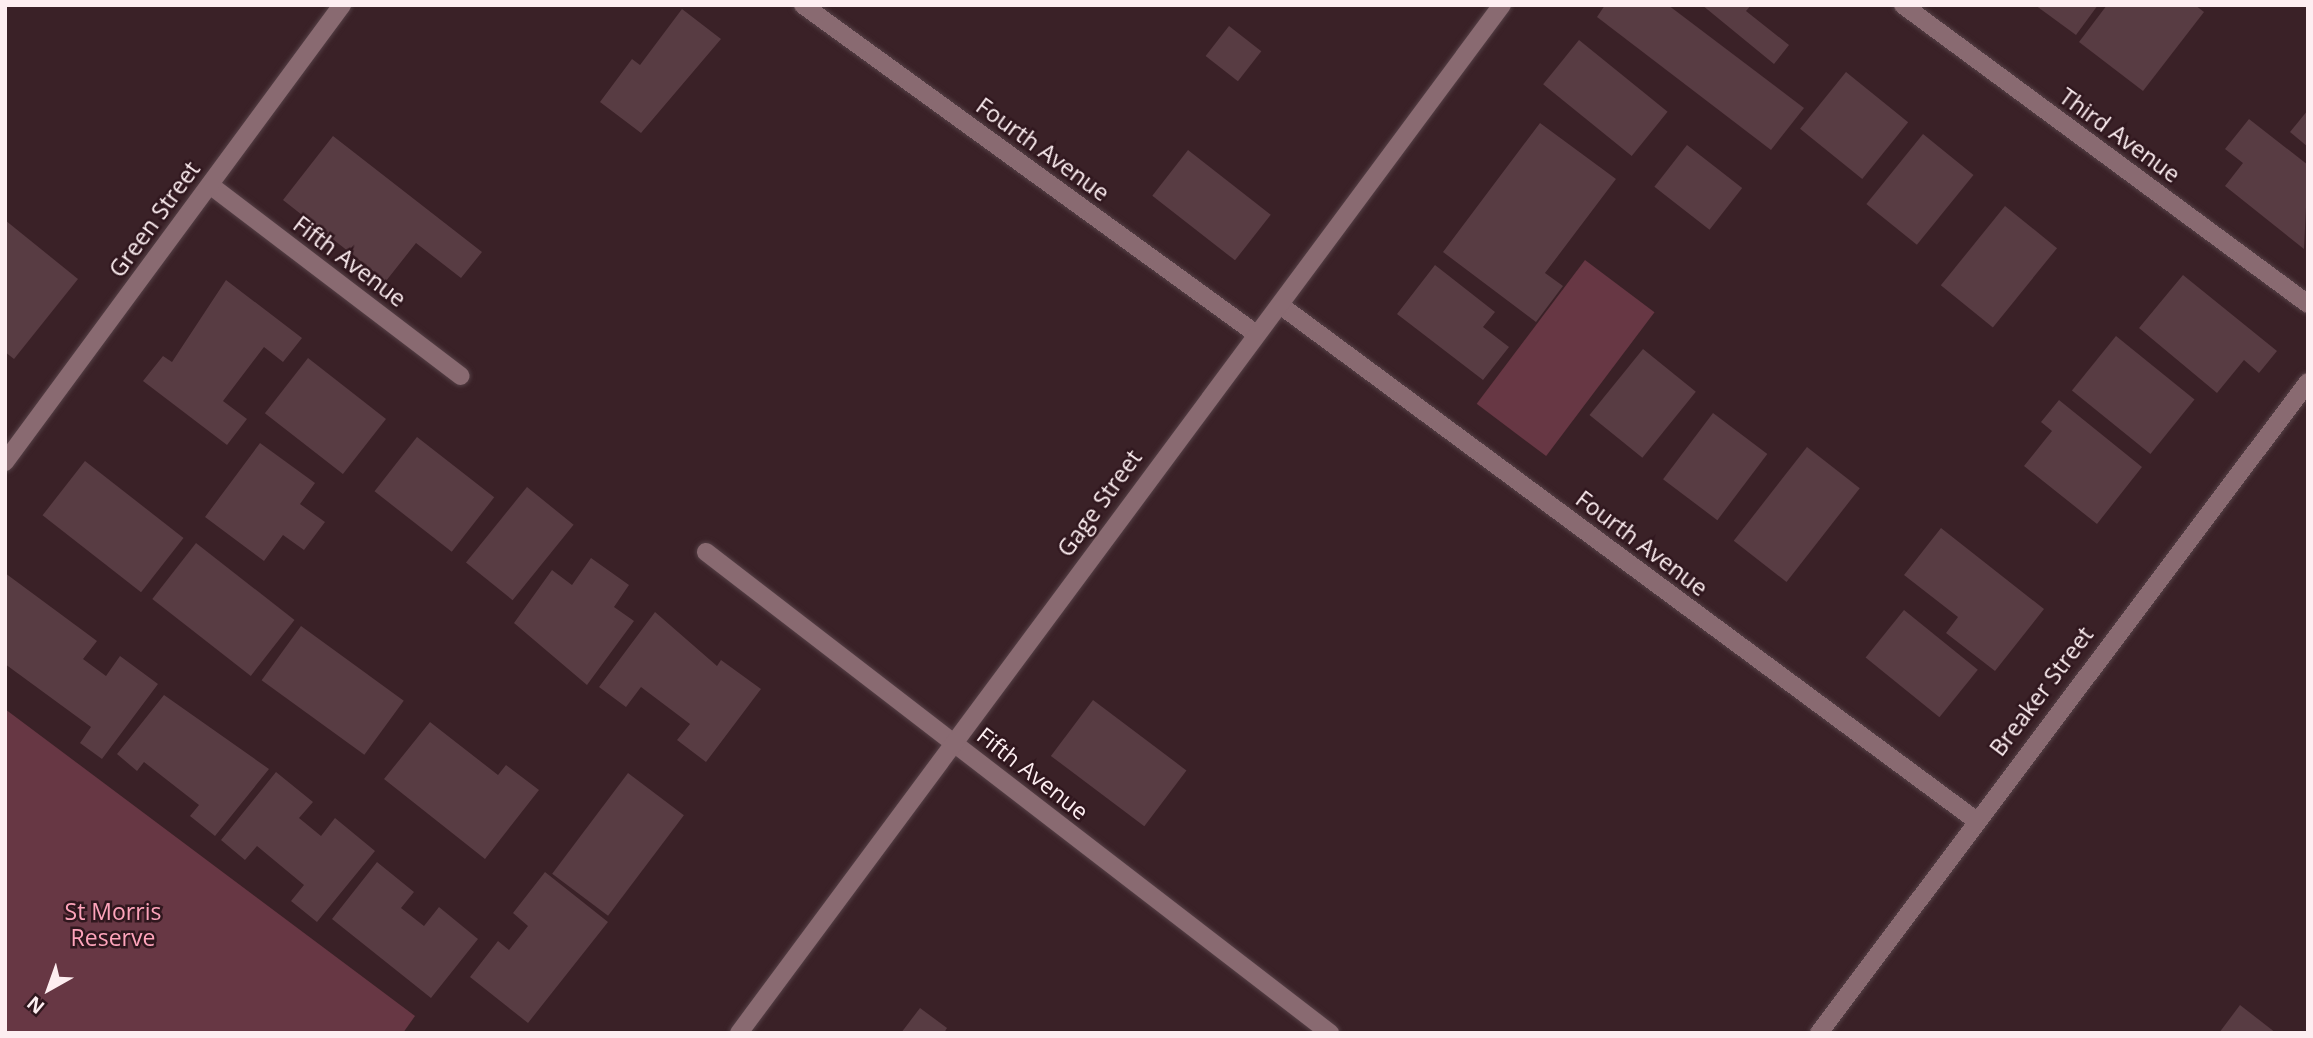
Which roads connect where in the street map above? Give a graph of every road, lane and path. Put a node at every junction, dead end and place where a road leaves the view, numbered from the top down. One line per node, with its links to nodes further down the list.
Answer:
1 (342, 5): 5 (street, Green Street)
2 (803, 5): 8 (street, Fourth Avenue)
3 (1502, 5): 7 (street, Gage Street)
4 (1903, 5): 6 (street, Third Avenue)
5 (210, 185): 9 (street, Fifth Avenue); 11 (street, Green Street)
6 (2308, 304)
7 (1280, 305): 8 (street, Gage Street); 14 (street, Fourth Avenue)
8 (1255, 333): 13 (street, Gage Street)
9 (461, 376)
10 (2308, 382): 14 (street, Breaker Street)
11 (5, 462)
12 (706, 552): 13 (street, Fifth Avenue)
13 (954, 743): 15 (street, Gage Street); 16 (street, Fifth Avenue)
14 (1974, 819): 17 (street, Breaker Street)
15 (739, 1033)
16 (1330, 1033)
17 (1819, 1033)

